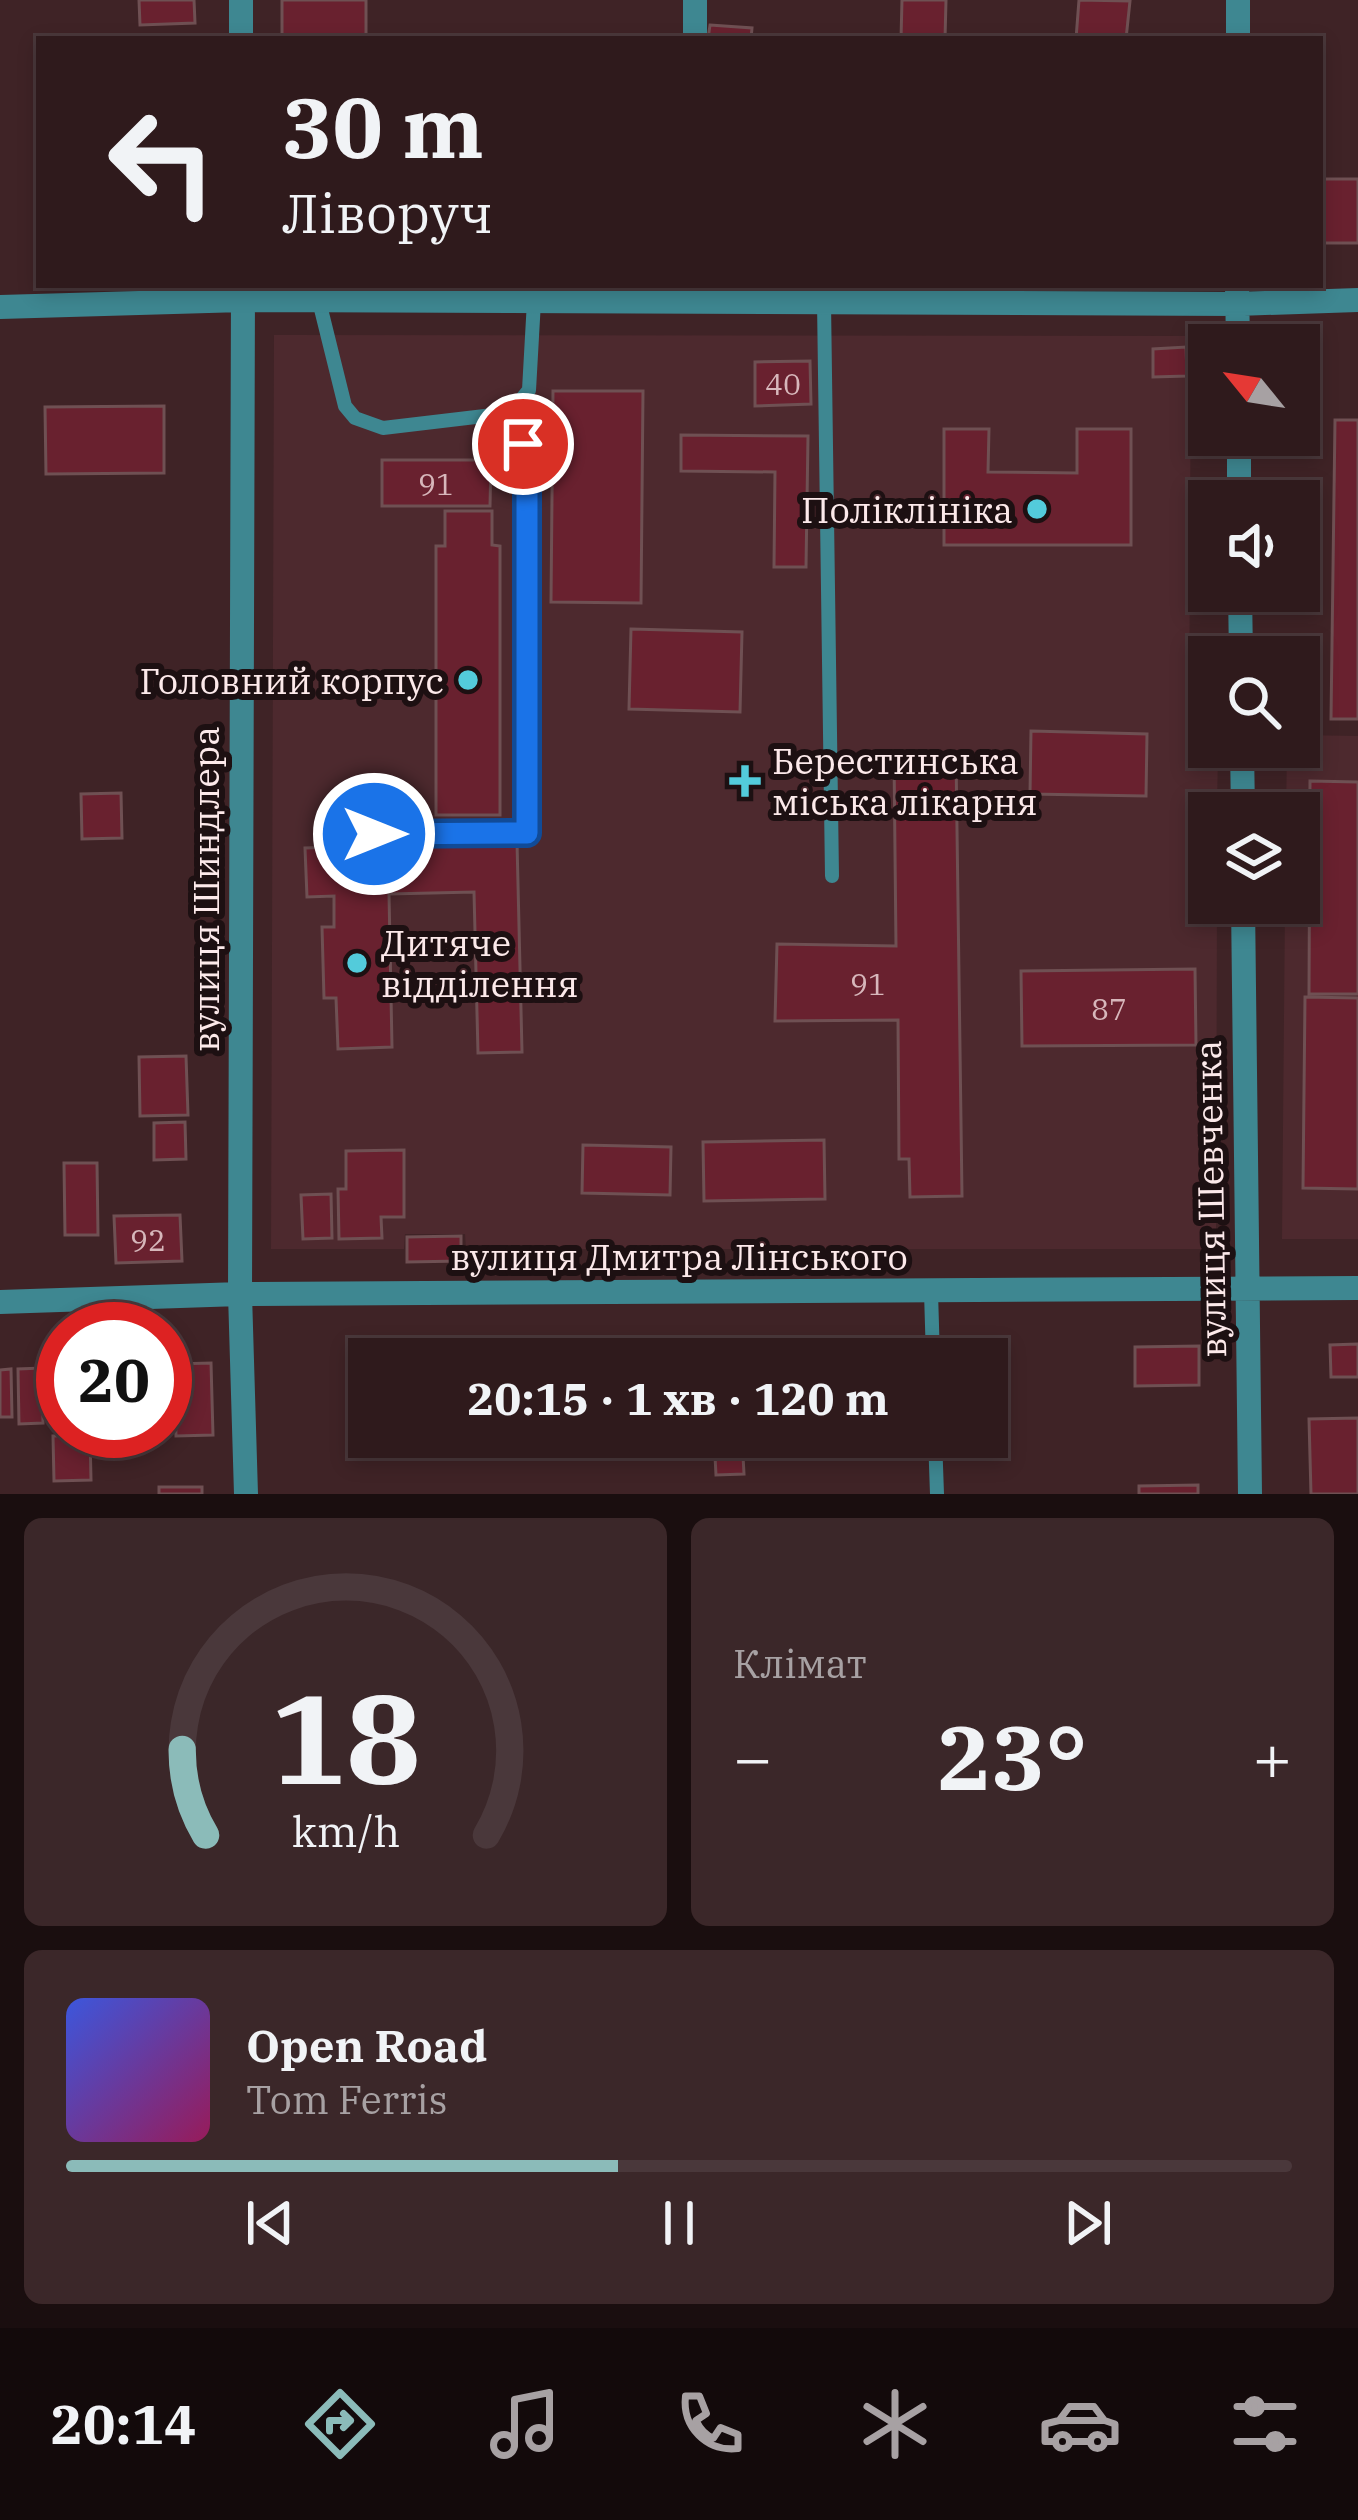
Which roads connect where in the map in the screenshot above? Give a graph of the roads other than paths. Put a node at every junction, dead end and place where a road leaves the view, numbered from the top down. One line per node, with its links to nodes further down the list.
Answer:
1 (241, 0): 4 (street)
2 (695, 0): 5 (street)
3 (1238, 0): 6 (street)
4 (241, 36)
5 (695, 36)
6 (1238, 36)
7 (243, 293): 10 (street); 13 (street); 22 (street, вулиця Шиндлера)
8 (1237, 294): 9 (street); 12 (street); 14 (street)
9 (1358, 300)
10 (319, 301): 11 (street); 15 (lane)
11 (534, 301): 12 (street); 15 (lane)
12 (824, 302): 17 (lane)
13 (0, 307)
14 (1238, 324)
15 (510, 413): 16 (lane)
16 (374, 834)
17 (832, 876)
18 (1244, 924): 20 (street, вулиця Шевченка)
19 (1358, 1288): 20 (street, вулиця Дмитра Лінського)
20 (1247, 1291): 21 (street, вулиця Дмитра Лінського); 28 (street, вулиця Шевченка)
21 (932, 1292): 22 (street, вулиця Дмитра Лінського); 24 (lane)
22 (240, 1294): 23 (street, вулиця Дмитра Лінського); 26 (street, вулиця Шиндлера)
23 (0, 1302)
24 (933, 1338)
25 (936, 1458): 27 (lane)
26 (246, 1494)
27 (937, 1494)
28 (1250, 1494)

